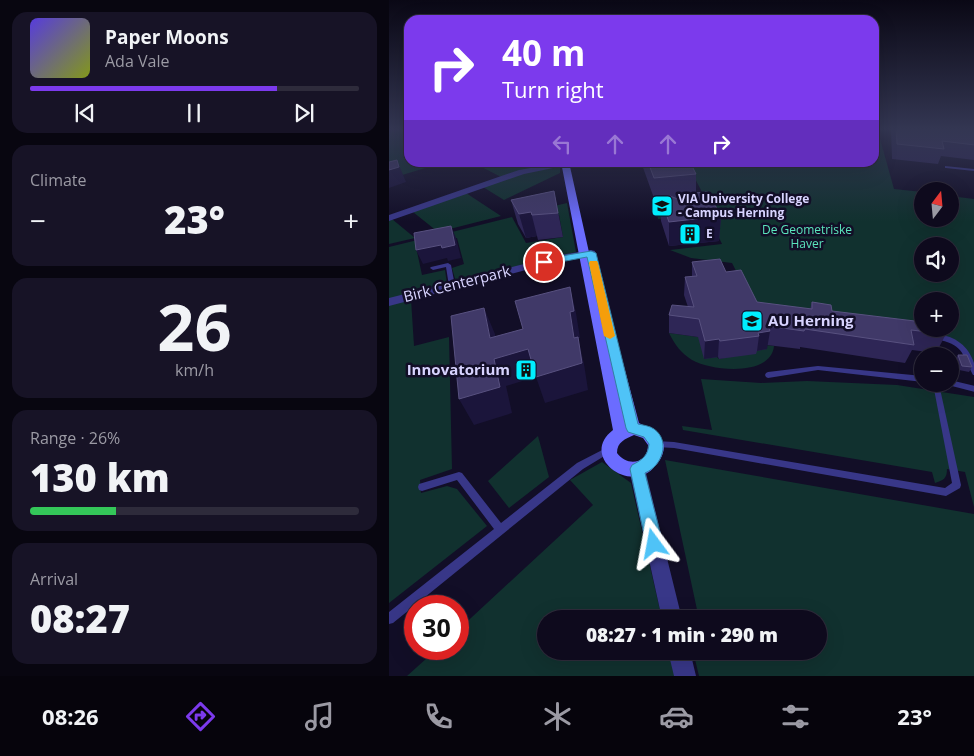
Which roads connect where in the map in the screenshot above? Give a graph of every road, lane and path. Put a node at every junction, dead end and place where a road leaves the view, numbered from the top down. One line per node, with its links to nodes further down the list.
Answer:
1 (946, 166): 4 (lane)
2 (547, 167): 5 (street)
3 (568, 167): 6 (street)
4 (974, 170)
5 (389, 218)
6 (587, 254): 8 (street, Birk Centerpark); 17 (street)
7 (433, 268): 8 (lane)
8 (452, 286): 9 (street, Birk Centerpark)
9 (389, 302)
10 (939, 337): 11 (lane)
11 (974, 373)
12 (768, 375): 13 (lane)
13 (914, 378)
14 (959, 386): 15 (lane)
15 (974, 389)
16 (938, 392): 18 (lane)
17 (627, 430): 18 (street); 19 (street)
18 (656, 444): 20 (street)
19 (608, 450): 20 (street); 22 (lane)
20 (637, 469): 23 (street)
21 (422, 487): 22 (lane)
22 (500, 529): 24 (lane)
23 (670, 610)
24 (389, 619)
25 (681, 660): 26 (street)
26 (685, 676)

